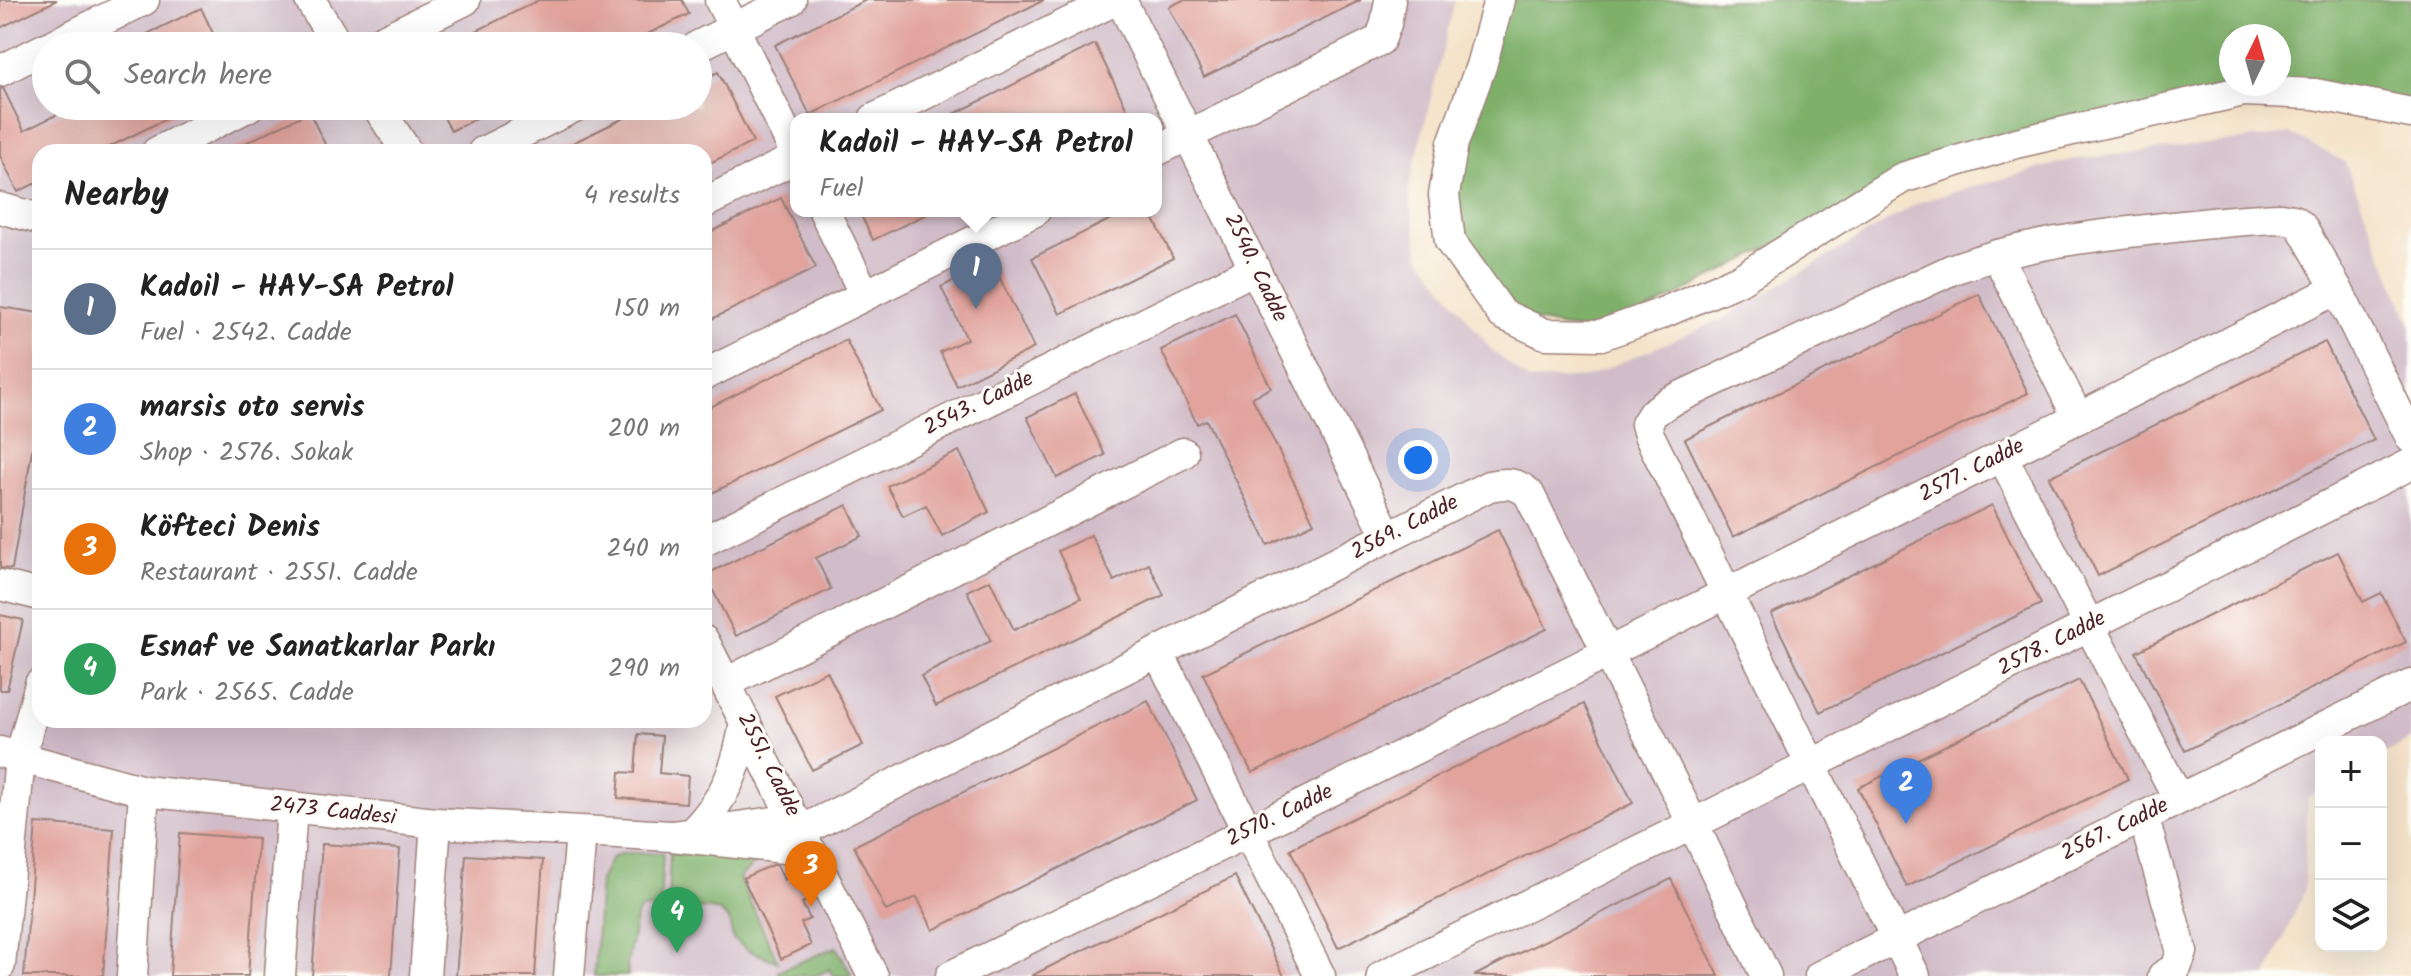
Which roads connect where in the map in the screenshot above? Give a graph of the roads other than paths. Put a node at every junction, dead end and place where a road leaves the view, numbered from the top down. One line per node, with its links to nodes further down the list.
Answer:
1 (144, 0): 11 (street)
2 (310, 0): 12 (street)
3 (465, 0): 13 (street)
4 (720, 0): 10 (street)
5 (791, 0): 10 (street)
6 (1115, 0): 17 (street)
7 (1121, 0): 22 (street, 2540. Cadde)
8 (1390, 0): 22 (street)
9 (1499, 0): 18 (street)
10 (734, 28): 14 (street); 26 (street)
11 (79, 32)
12 (329, 32)
13 (400, 32)
14 (712, 39)
15 (32, 55): 16 (street)
16 (0, 71)
17 (886, 113)
18 (2411, 113)
19 (221, 120): 23 (street)
20 (386, 120): 24 (street)
21 (548, 120): 25 (street)
22 (1189, 135): 27 (street); 35 (street, 2540. Cadde)
23 (173, 144)
24 (402, 144)
25 (499, 144)
26 (790, 144)
27 (1162, 148)
28 (790, 159): 29 (street)
29 (712, 199)
30 (0, 208): 31 (street)
31 (32, 215)
32 (827, 217): 37 (street)
33 (1023, 217): 37 (street)
34 (1997, 255): 36 (street); 39 (street); 48 (street)
35 (1255, 269): 44 (street, 2543. Cadde); 45 (street, 2540. Cadde)
36 (2337, 289): 39 (street, 2577. Cadde); 40 (street)
37 (865, 295): 38 (street)
38 (712, 371)
39 (2078, 418): 42 (street, 2577. Cadde)
40 (2411, 438)
41 (1183, 453): 53 (street)
42 (2002, 456): 48 (street, 2577. Cadde); 49 (street)
43 (2411, 464): 49 (street, 2578. Cadde)
44 (712, 537)
45 (1388, 537): 50 (street, 2569. Cadde); 51 (street, 2569. Cadde)
46 (0, 585): 47 (street)
47 (32, 593)
48 (1727, 594): 51 (street, 2577. Cadde); 58 (street)
49 (2087, 626): 58 (street, 2578. Cadde); 60 (street)
50 (1158, 652): 66 (street); 67 (street, 2569. Cadde)
51 (1608, 653): 64 (street, 2569. Cadde); 66 (street, 2570. Cadde)
52 (712, 656): 53 (street, 2551. Cadde)
53 (726, 683): 56 (street, 2551. Cadde)
54 (2411, 685): 60 (street, 2567. Cadde)
55 (32, 703): 57 (street)
56 (745, 721): 67 (street, 2551. Cadde); 68 (street)
57 (10, 755): 59 (street, 2473 Caddesi); 70 (street)
58 (1811, 765): 64 (street, 2578. Cadde); 69 (street)
59 (144, 791): 61 (street, 2473 Caddesi); 71 (street)
60 (2178, 798): 62 (street, 2567. Cadde)
61 (292, 808): 63 (street, 2473 Caddesi); 72 (street)
62 (2143, 816): 69 (street, 2567. Cadde); 82 (street)
63 (436, 823): 65 (street, 2473 Caddesi); 73 (street)
64 (1693, 824): 78 (street, 2578. Cadde); 79 (street, 2569. Cadde)
65 (581, 832): 68 (street, 2473 Caddesi); 74 (street)
66 (1248, 832): 76 (street, 2570. Cadde); 77 (street)
67 (802, 833): 68 (street, 2569. Cadde); 75 (street, 2551. Cadde)
68 (682, 835)
69 (1897, 938): 80 (street, 2567. Cadde); 81 (street)
70 (0, 965)
71 (132, 976)
72 (280, 976)
73 (425, 976)
74 (569, 976)
75 (873, 976)
76 (951, 976)
77 (1320, 976)
78 (1382, 976)
79 (1766, 976)
80 (1820, 976)
81 (1915, 976)
82 (2163, 976)

